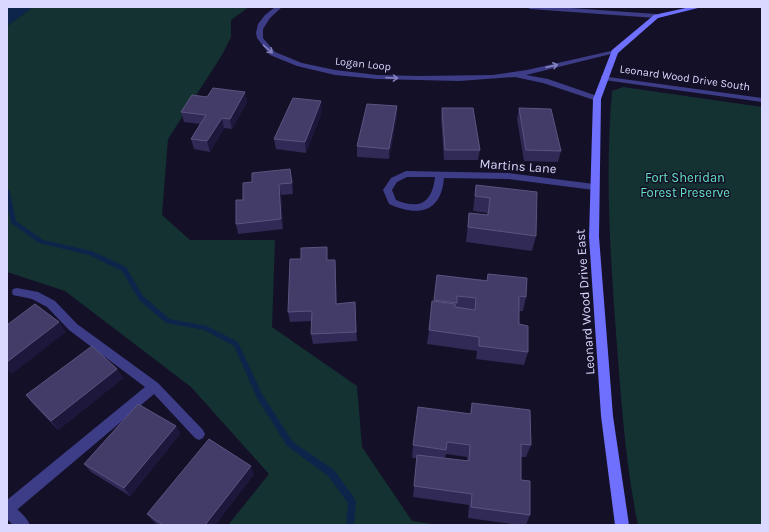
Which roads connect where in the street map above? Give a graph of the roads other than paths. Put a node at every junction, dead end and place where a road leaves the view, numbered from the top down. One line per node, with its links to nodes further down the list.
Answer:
1 (279, 7): 6 (street, Logan Loop, one-way to 6)
2 (530, 7): 4 (street)
3 (694, 7): 4 (street)
4 (656, 16): 5 (street)
5 (615, 52): 6 (street, Logan Loop, one-way to 5); 7 (street, Leonard Wood Drive East)
6 (514, 75): 8 (street, Logan Loop)
7 (604, 78): 8 (street, Leonard Wood Drive East); 9 (street, Leonard Wood Drive South)
8 (598, 99): 11 (street, Leonard Wood Drive East)
9 (762, 100)
10 (440, 175): 10 (street, Martins Lane); 11 (street, Martins Lane)
11 (594, 188): 17 (street, Leonard Wood Drive East)
12 (17, 292): 13 (street)
13 (154, 387): 14 (street); 15 (street)
14 (199, 434)
15 (7, 509): 16 (street)
16 (23, 525)
17 (622, 525)

